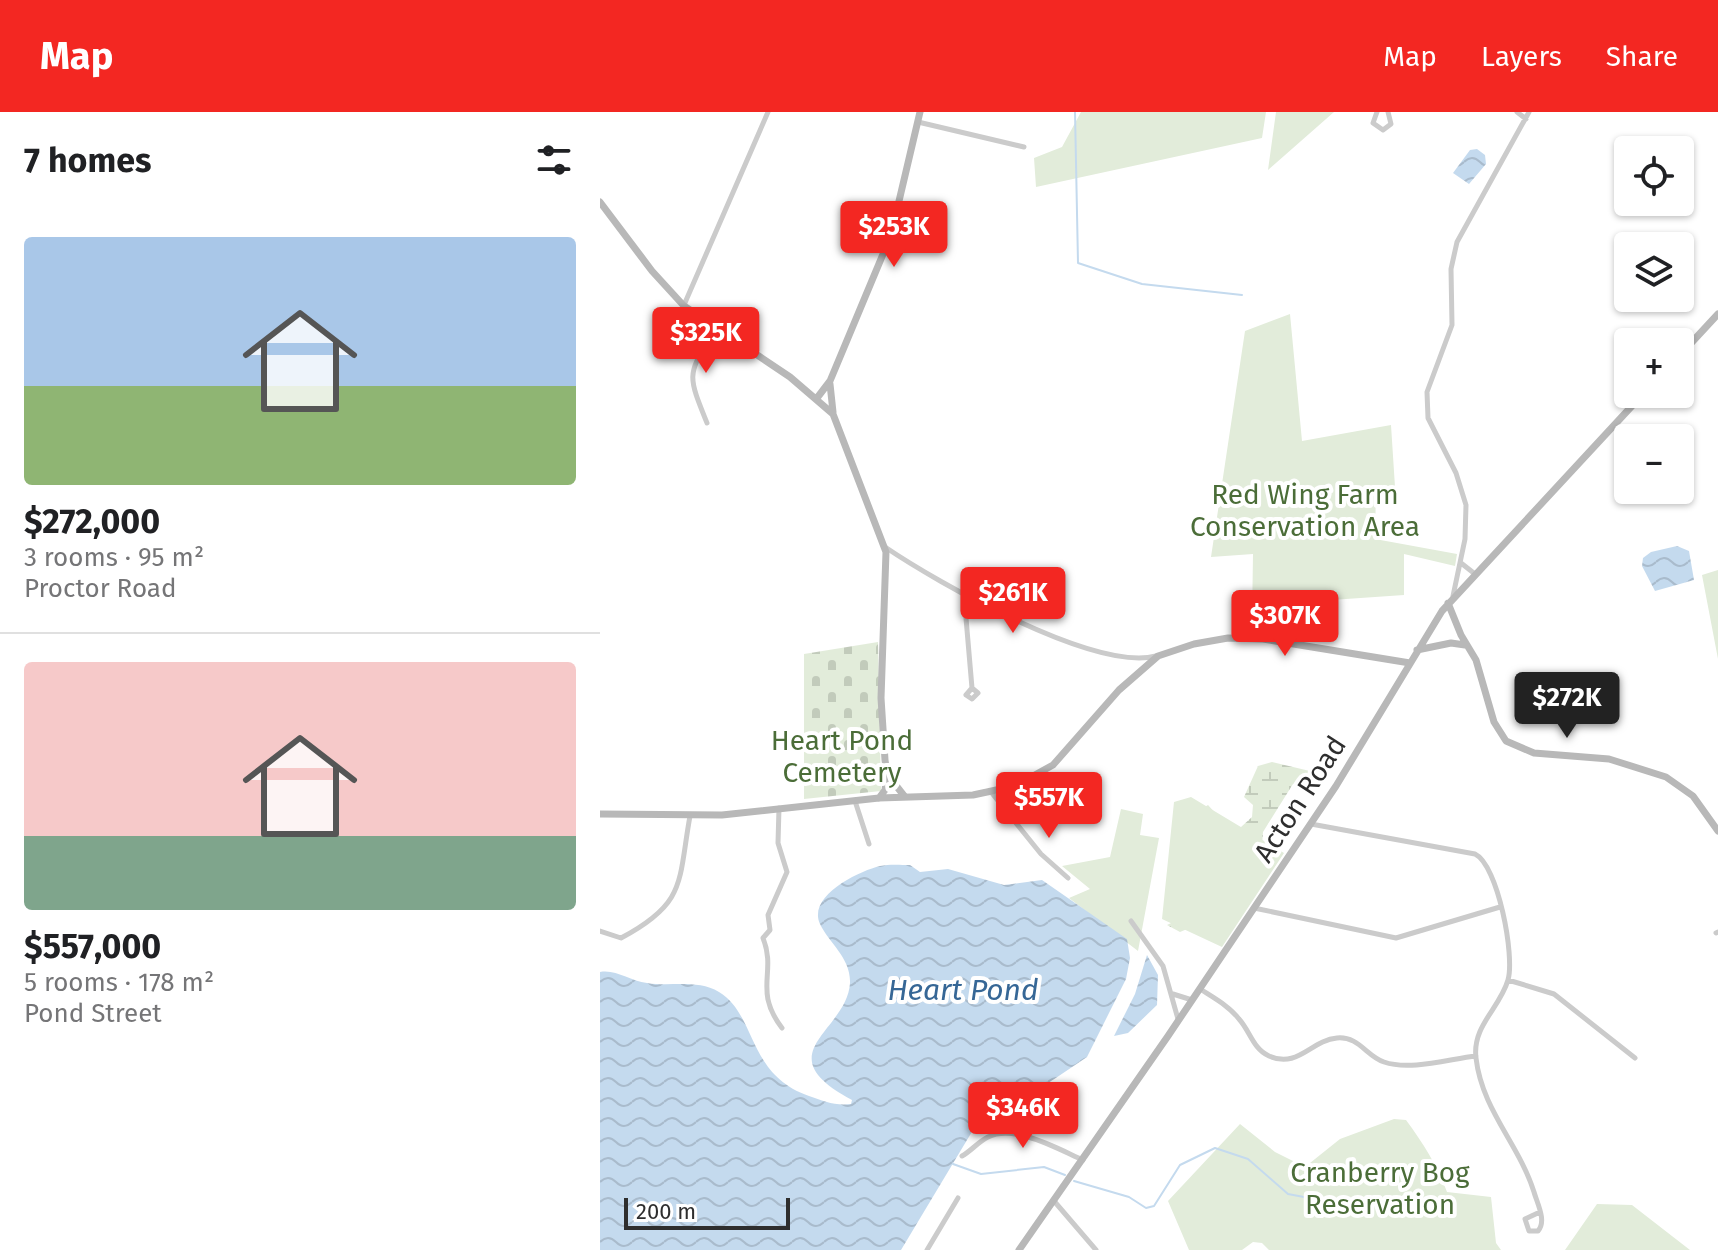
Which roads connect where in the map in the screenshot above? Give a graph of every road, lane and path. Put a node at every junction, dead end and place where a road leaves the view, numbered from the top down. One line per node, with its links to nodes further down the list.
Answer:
1 (768, 112): 11 (street)
2 (920, 112): 8 (main road)
3 (1377, 112): 4 (street)
4 (1388, 112)
5 (1517, 112): 7 (street)
6 (1529, 112): 7 (street)
7 (1526, 119): 21 (street)
8 (918, 122): 9 (street); 15 (main road)
9 (1024, 147)
10 (600, 202): 11 (main road)
11 (684, 306): 13 (main road)
12 (1718, 314): 14 (main road)
13 (715, 328): 16 (main road); 19 (street)
14 (1694, 340)
15 (830, 381): 16 (main road); 18 (main road)
16 (817, 398): 18 (main road)
17 (1630, 408): 22 (main road, Acton Road)
18 (833, 414): 20 (main road)
19 (707, 423)
20 (884, 546): 23 (street); 30 (main road)
21 (1460, 562): 22 (street); 24 (street)
22 (1475, 574): 24 (main road, Acton Road)
23 (964, 594): 27 (street); 29 (street)
24 (1450, 600): 25 (main road); 26 (main road, Acton Road)
25 (1467, 646): 26 (main road); 41 (main road)
26 (1417, 650): 28 (main road, Acton Road)
27 (1158, 656): 28 (main road); 31 (main road)
28 (1410, 663): 40 (main road, Acton Road)
29 (972, 688)
30 (887, 774): 33 (main road); 34 (main road)
31 (1020, 784): 32 (main road); 39 (street)
32 (991, 792): 33 (main road); 39 (street)
33 (905, 797): 34 (main road)
34 (879, 798): 35 (main road)
35 (855, 800): 36 (main road); 42 (street)
36 (779, 808): 38 (main road); 53 (street)
37 (600, 814): 38 (main road)
38 (690, 816): 47 (street)
39 (1016, 818): 43 (street)
40 (1310, 823): 44 (street); 45 (main road, Acton Road)
41 (1718, 831)
42 (869, 844)
43 (1068, 878)
44 (1500, 907): 45 (street); 48 (street)
45 (1254, 908): 49 (main road, Acton Road)
46 (1131, 921): 50 (street)
47 (600, 931)
48 (1508, 980): 54 (street); 55 (street)
49 (1200, 989): 51 (main road, Acton Road); 54 (street)
50 (1173, 994): 51 (street); 52 (street)
51 (1193, 1000): 52 (main road, Acton Road)
52 (1178, 1020): 57 (main road, Acton Road)
53 (782, 1028)
54 (1476, 1056): 60 (street)
55 (1635, 1058)
56 (962, 1156): 57 (street)
57 (1083, 1160): 59 (main road, Acton Road)
58 (958, 1198): 61 (street)
59 (1054, 1201): 62 (main road, Acton Road); 63 (street)
60 (1540, 1212)
61 (927, 1250)
62 (1019, 1250)
63 (1096, 1250)

